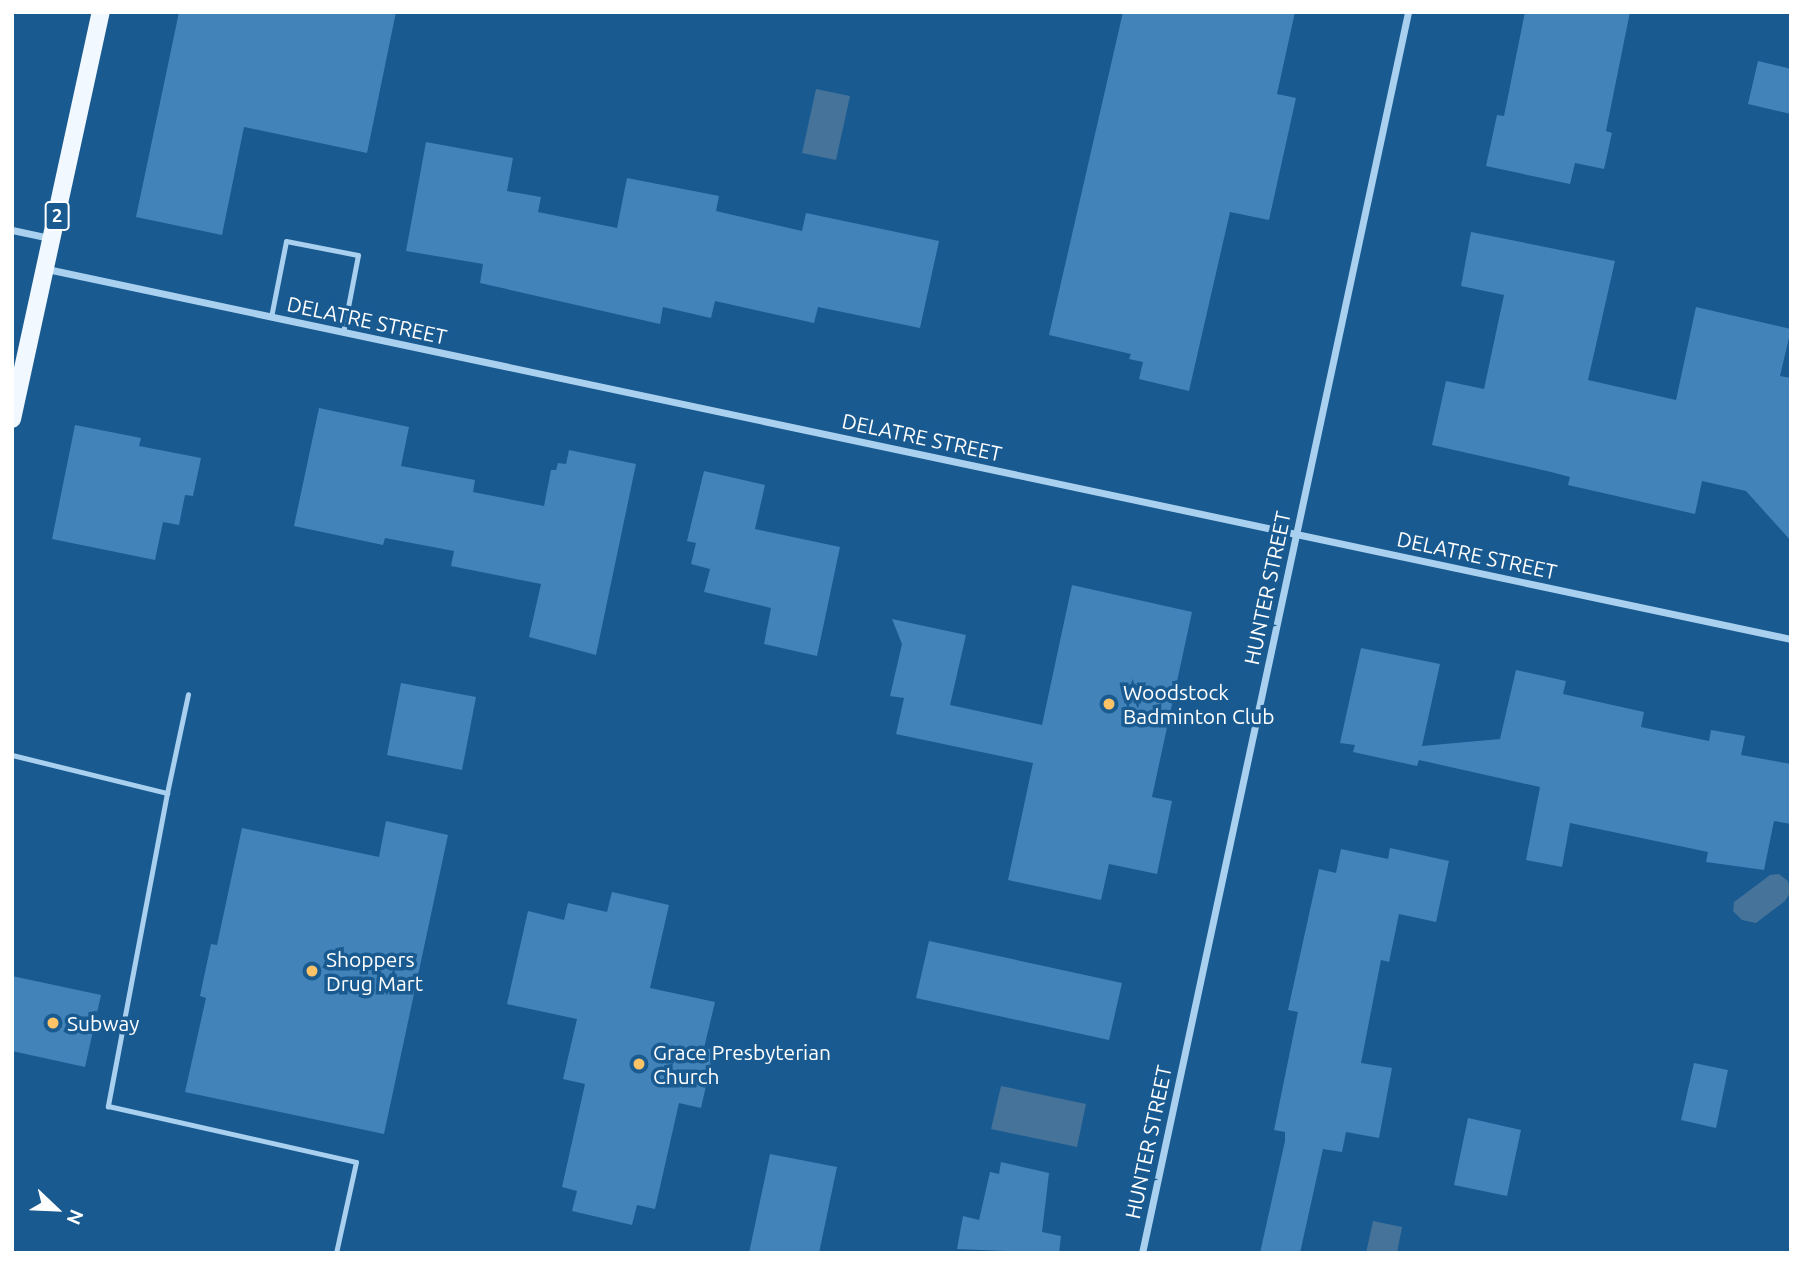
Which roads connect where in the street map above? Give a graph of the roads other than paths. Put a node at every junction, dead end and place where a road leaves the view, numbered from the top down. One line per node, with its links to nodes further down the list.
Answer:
1 (101, 12): 4 (main road, 2)
2 (1408, 12): 9 (street, HUNTER STREET)
3 (12, 230): 4 (street)
4 (52, 239): 5 (main road, 2)
5 (46, 269): 6 (street, DELATRE STREET); 8 (main road, 2)
6 (271, 318): 7 (street, DELATRE STREET); 7 (lane)
7 (343, 333): 9 (street, DELATRE STREET)
8 (12, 419)
9 (1296, 534): 10 (street, DELATRE STREET); 15 (street, HUNTER STREET)
10 (1791, 639)
11 (188, 694): 13 (lane)
12 (12, 755): 13 (lane)
13 (167, 793): 14 (lane)
14 (337, 1253)
15 (1142, 1253)

